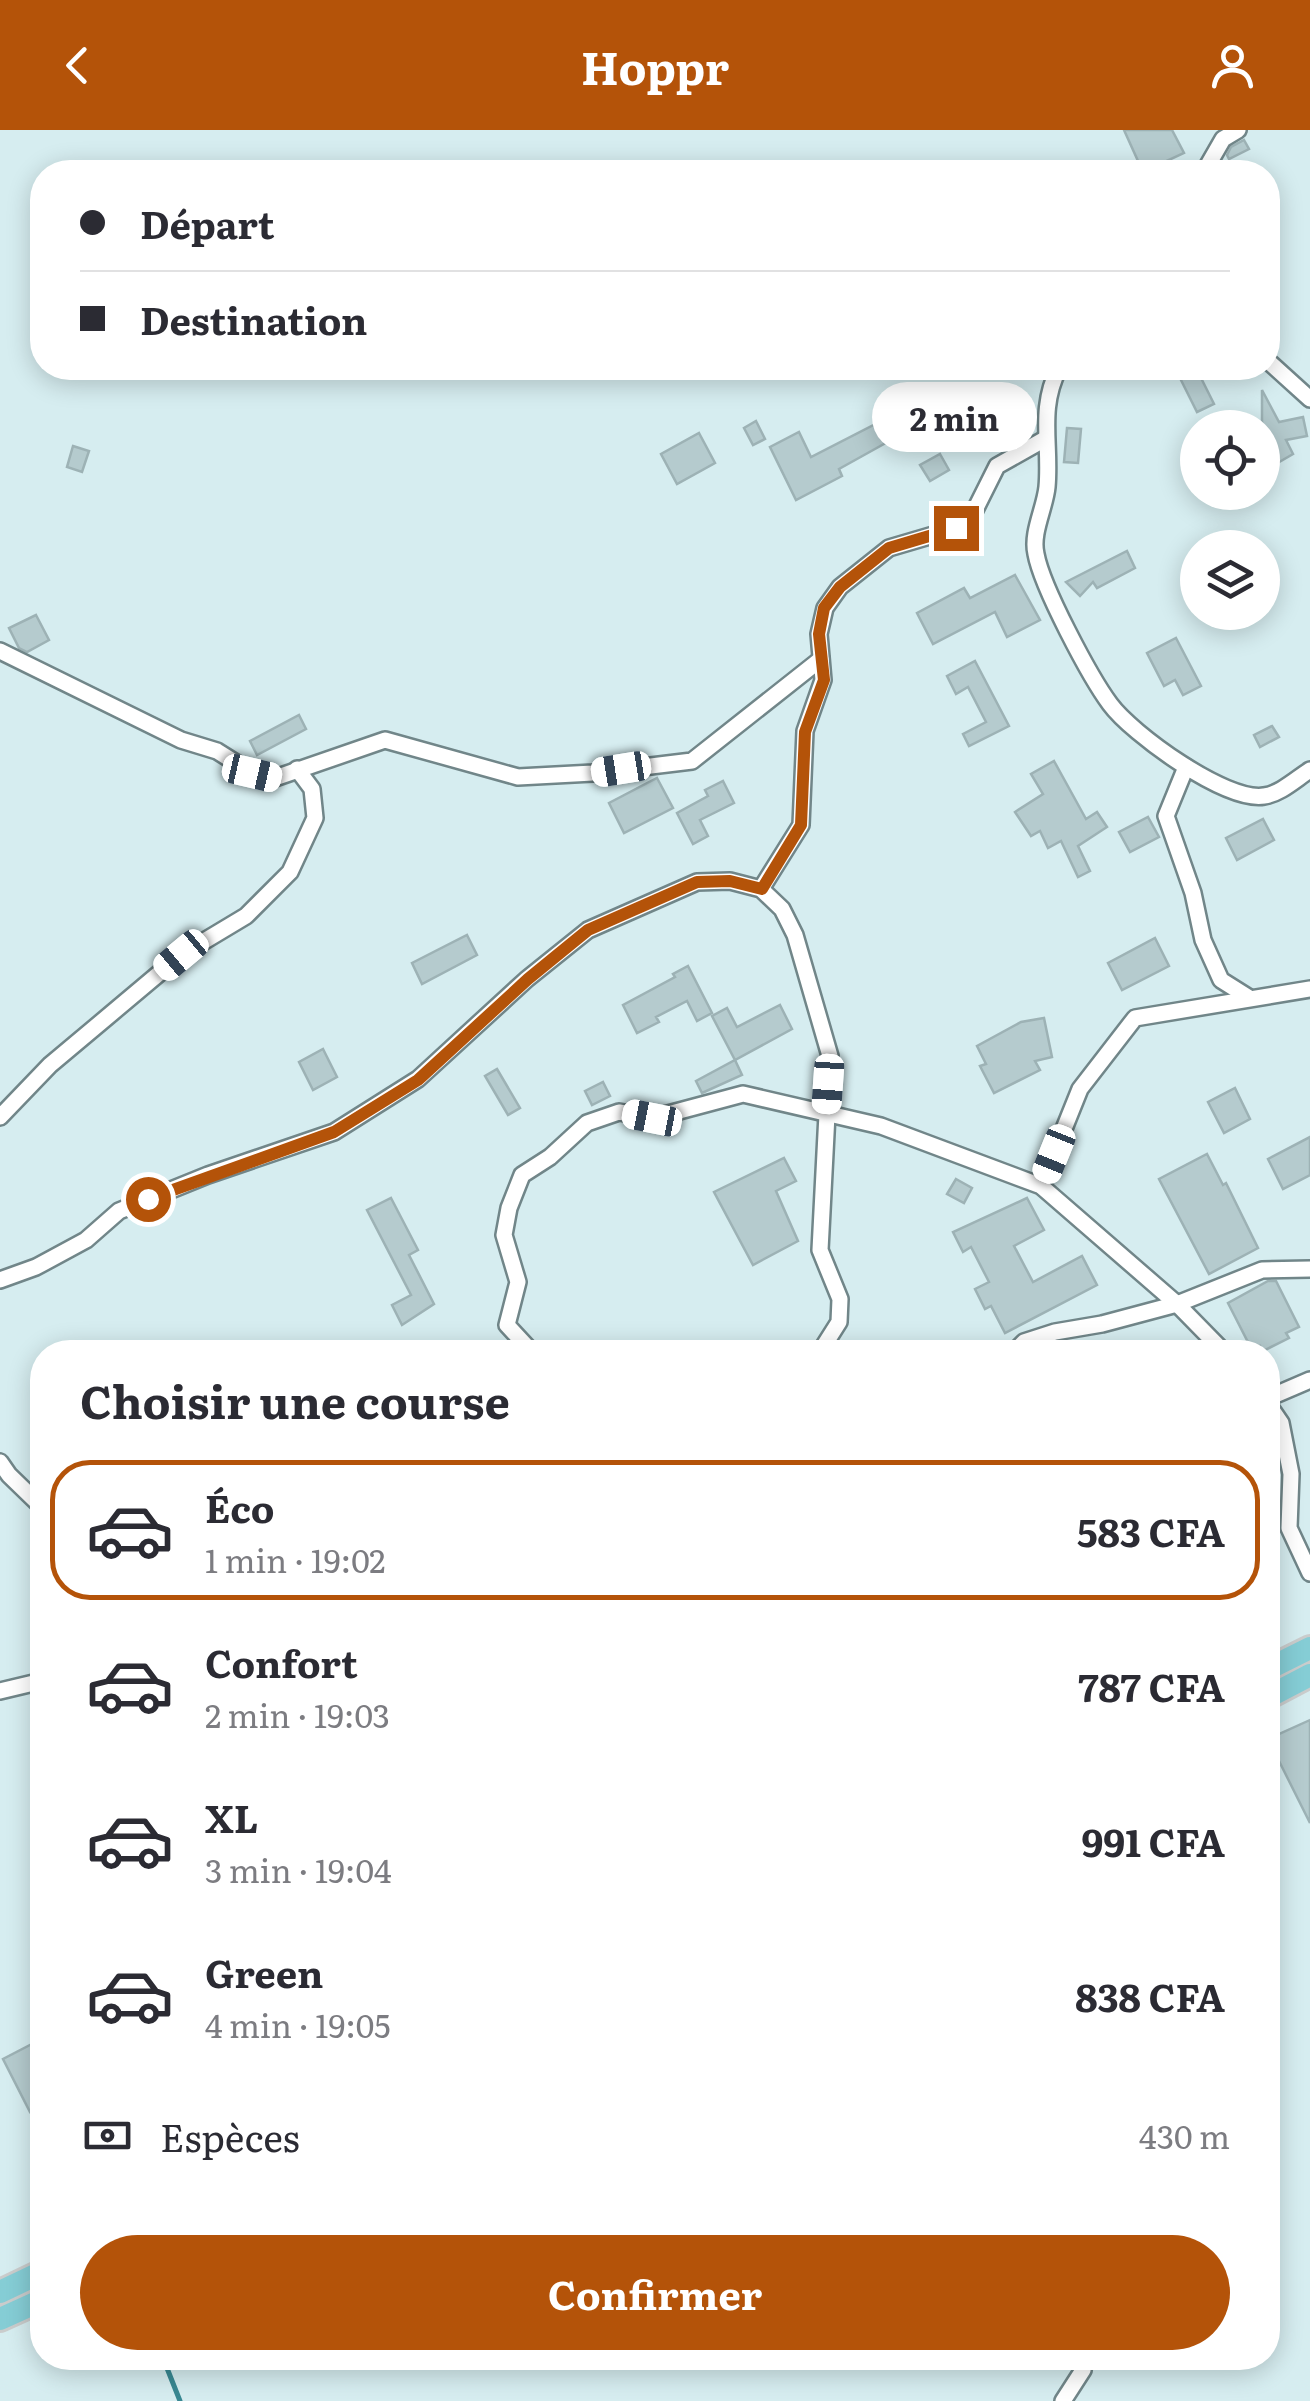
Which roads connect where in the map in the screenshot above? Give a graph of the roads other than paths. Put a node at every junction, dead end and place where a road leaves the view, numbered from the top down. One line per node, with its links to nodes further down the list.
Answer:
1 (1238, 130): 2 (street)
2 (1211, 160)
3 (1280, 372): 5 (street)
4 (1053, 380): 6 (street)
5 (1310, 399)
6 (1045, 439): 8 (street); 9 (street)
7 (0, 652): 10 (street)
8 (821, 660): 10 (street); 12 (street)
9 (1186, 767): 11 (street); 14 (street)
10 (298, 769): 16 (street)
11 (1310, 770)
12 (762, 889): 15 (street); 19 (street)
13 (1310, 988): 14 (street)
14 (1248, 997): 17 (street)
15 (826, 1112): 17 (street); 21 (street); 22 (street)
16 (0, 1117)
17 (1041, 1186): 20 (street)
18 (1310, 1270): 20 (street)
19 (0, 1280)
20 (1177, 1304): 23 (street); 24 (street)
21 (521, 1340)
22 (828, 1340)
23 (1030, 1340)
24 (1212, 1340)
25 (1310, 1380): 26 (street)
26 (1280, 1395)
27 (1280, 1421): 30 (street)
28 (0, 1462): 29 (street)
29 (30, 1495)
30 (1310, 1572)
31 (1310, 1648): 32 (main road)
32 (1280, 1663)
33 (1310, 1676): 35 (main road)
34 (30, 1685): 36 (street)
35 (1280, 1690)
36 (0, 1691)
37 (30, 2278): 38 (main road)
38 (0, 2292)
39 (30, 2305): 40 (main road)
40 (0, 2319)
41 (1083, 2370): 42 (street)
42 (1063, 2401)

